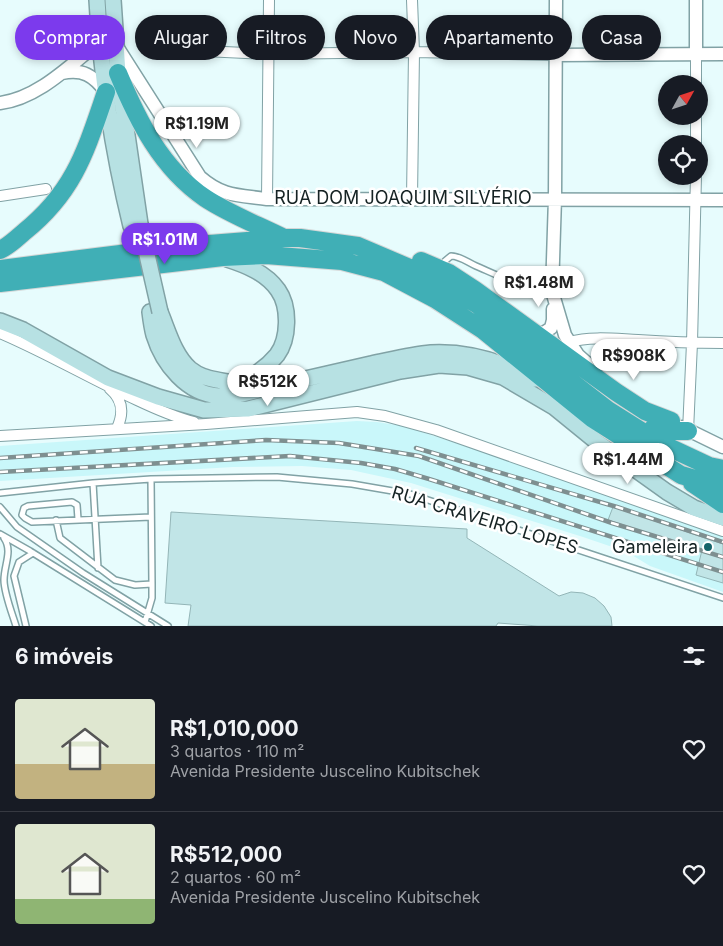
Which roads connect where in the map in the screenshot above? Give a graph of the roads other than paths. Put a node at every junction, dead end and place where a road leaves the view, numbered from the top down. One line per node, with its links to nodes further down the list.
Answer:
1 (97, 0): 7 (main road); 8 (main road)
2 (113, 0): 9 (main road)
3 (269, 0): 10 (street)
4 (412, 0): 11 (street)
5 (556, 0): 12 (street)
6 (696, 0): 14 (street)
7 (98, 15)
8 (104, 15)
9 (114, 15)
10 (269, 15)
11 (413, 15)
12 (556, 15)
13 (125, 45): 27 (street, RUA DOM JOAQUIM SILVÉRIO)
14 (696, 54): 15 (street); 16 (street); 26 (street)
15 (723, 54)
16 (572, 55)
17 (125, 58): 27 (street, RUA DOM JOAQUIM SILVÉRIO)
18 (77, 60): 25 (street)
19 (102, 60): 28 (main road)
20 (117, 60): 24 (main road)
21 (269, 60): 35 (street)
22 (414, 60): 33 (street)
23 (556, 60): 34 (street)
24 (118, 73): 38 (main road); 39 (highway)
25 (59, 74): 28 (street); 29 (street)
26 (696, 75)
27 (141, 82): 35 (street, RUA DOM JOAQUIM SILVÉRIO)
28 (106, 92): 38 (main road); 41 (highway)
29 (0, 103)
30 (696, 185): 37 (street)
31 (46, 189): 32 (street)
32 (0, 196)
33 (412, 198): 34 (street, RUA DOM JOAQUIM SILVÉRIO); 35 (street, RUA DOM JOAQUIM SILVÉRIO)
34 (555, 198): 37 (street, RUA DOM JOAQUIM SILVÉRIO); 46 (street)
35 (267, 199)
36 (723, 200): 37 (street, RUA DOM JOAQUIM SILVÉRIO)
37 (696, 201): 53 (street)
38 (136, 225): 48 (main road, bridge)
39 (284, 238): 40 (highway); 43 (highway)
40 (358, 246): 44 (highway); 57 (highway)
41 (0, 250)
42 (224, 257): 45 (highway); 48 (main road); 57 (highway)
43 (0, 268)
44 (449, 273): 46 (lane); 47 (highway)
45 (0, 283)
46 (552, 291): 51 (street); 52 (street)
47 (506, 311): 51 (highway); 57 (highway)
48 (155, 312): 57 (main road)
49 (0, 322): 55 (main road)
50 (0, 333): 56 (street)
51 (538, 334): 60 (highway)
52 (569, 342): 53 (street); 60 (street)
53 (692, 343): 54 (street); 63 (street)
54 (723, 343)
55 (70, 356): 56 (street); 75 (main road)
56 (84, 375): 58 (street)
57 (560, 382): 59 (highway); 67 (highway)
58 (107, 387): 61 (street); 62 (street)
59 (608, 410): 63 (highway); 66 (highway)
60 (671, 421): 63 (street)
61 (206, 424): 62 (street); 79 (street)
62 (117, 428): 64 (street)
63 (688, 431): 65 (street)
64 (0, 436)
65 (723, 446)
66 (723, 469)
67 (681, 475): 70 (highway); 72 (highway)
68 (151, 479): 69 (lane, RUA CRAVEIRO LOPES); 74 (lane); 84 (lane, RUA CRAVEIRO LOPES)
69 (93, 483): 71 (lane, RUA CRAVEIRO LOPES); 77 (lane)
70 (723, 487)
71 (0, 493)
72 (723, 504)
73 (0, 507): 85 (lane)
74 (151, 517): 77 (lane); 83 (lane)
75 (723, 518)
76 (78, 519): 77 (lane); 78 (lane); 78 (lane)
77 (94, 519): 82 (lane)
78 (56, 520): 82 (lane)
79 (723, 531)
80 (1, 535): 81 (lane); 87 (lane)
81 (33, 553): 86 (lane); 88 (lane)
82 (98, 568): 83 (lane)
83 (152, 584): 85 (lane)
84 (723, 598)
85 (148, 613): 86 (lane); 90 (lane)
86 (145, 622): 89 (lane)
87 (16, 626)
88 (26, 626)
89 (150, 626)
90 (168, 626)

